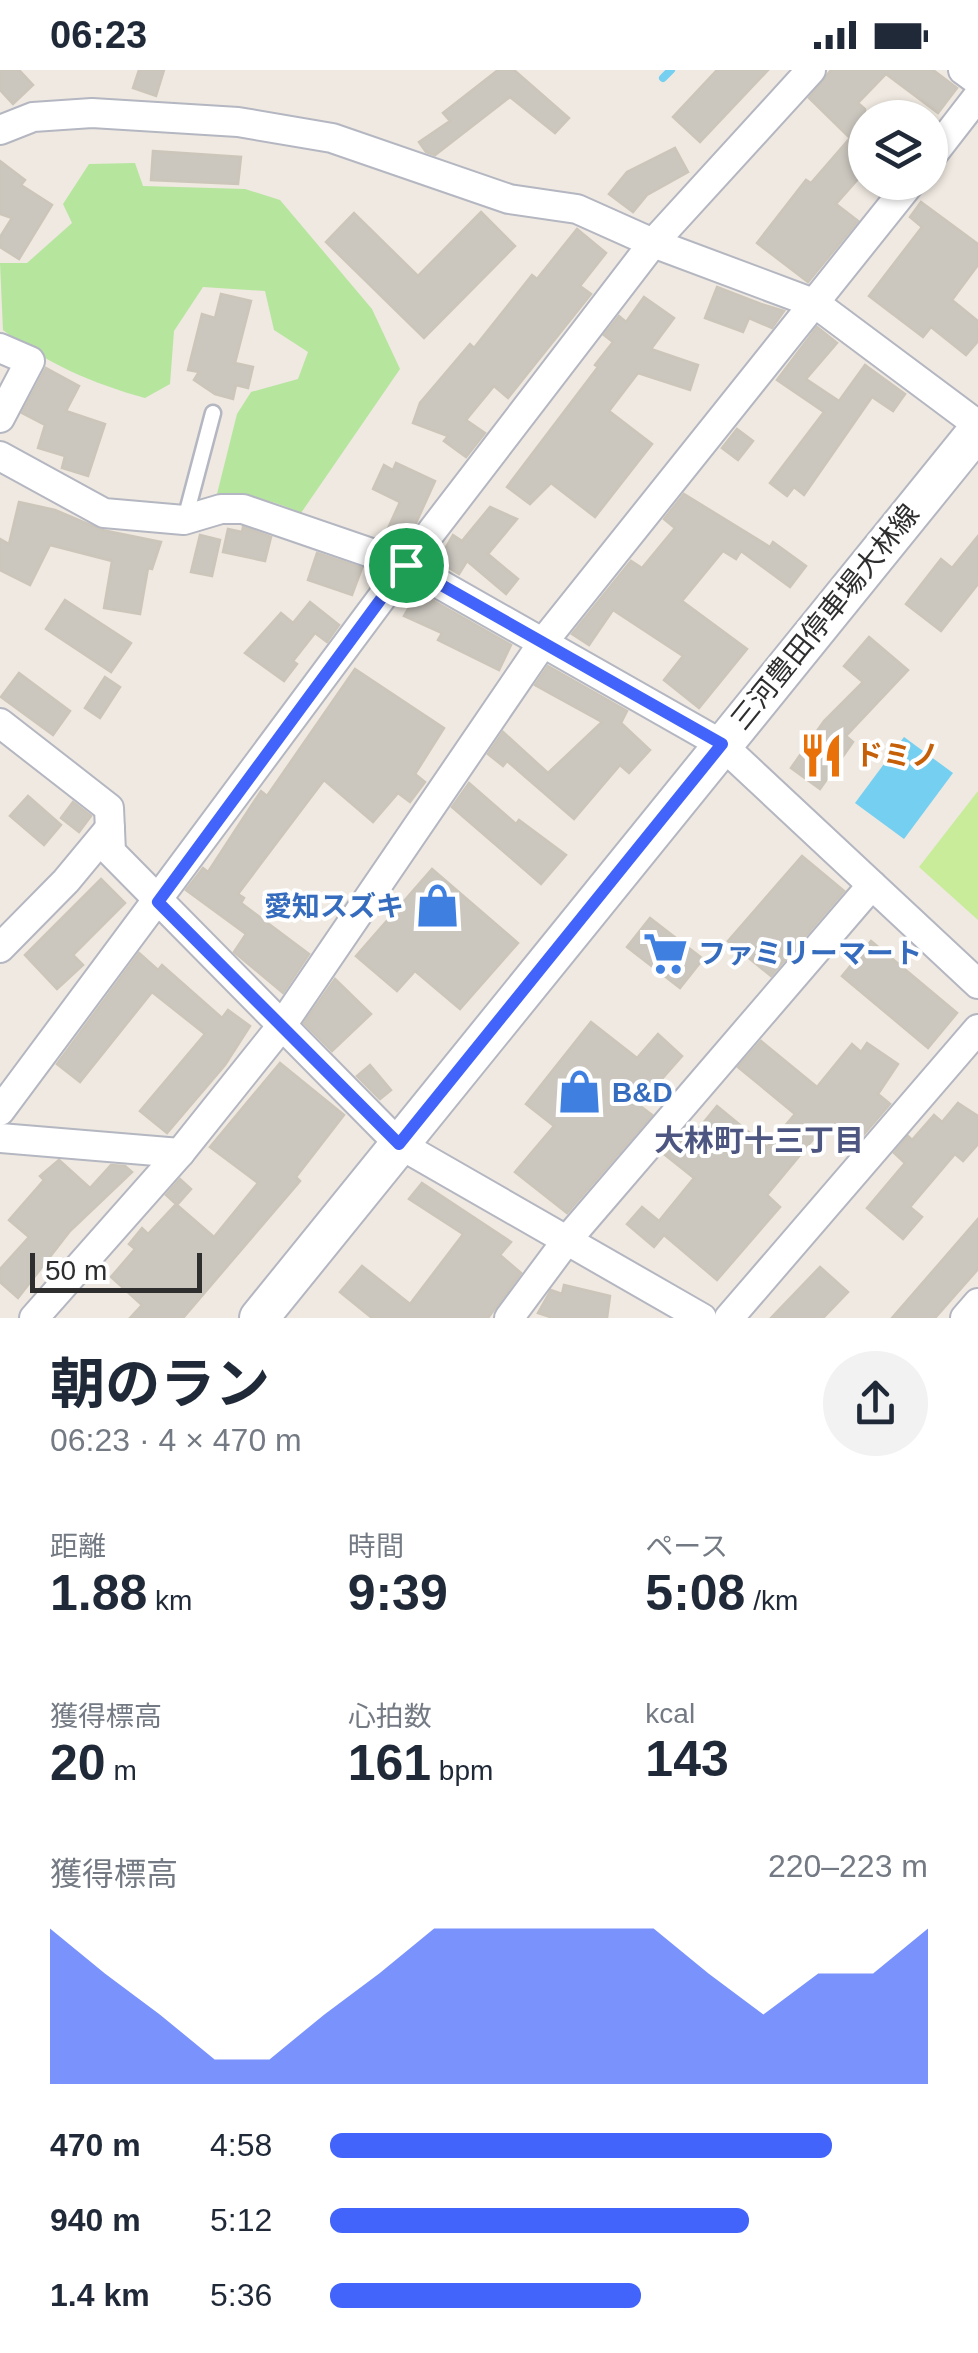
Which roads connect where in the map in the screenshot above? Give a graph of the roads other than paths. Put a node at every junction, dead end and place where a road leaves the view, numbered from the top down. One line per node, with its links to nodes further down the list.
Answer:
1 (811, 70): 8 (street)
2 (963, 70): 3 (street)
3 (978, 81)
4 (978, 96): 6 (street)
5 (0, 130): 8 (street)
6 (948, 135)
7 (896, 200): 9 (street)
8 (653, 243): 9 (street); 16 (street)
9 (816, 304): 13 (street); 17 (street)
10 (0, 348): 12 (street)
11 (214, 412): 15 (lane)
12 (0, 418)
13 (978, 428): 19 (main road, 三河豊田停車場大林線)
14 (0, 456): 15 (street)
15 (184, 520): 16 (street)
16 (406, 565): 17 (street); 22 (street)
17 (544, 641): 19 (street); 25 (street)
18 (0, 722): 20 (street)
19 (722, 744): 21 (street); 29 (main road, 三河豊田停車場大林線)
20 (110, 828): 22 (street); 23 (street)
21 (872, 885): 24 (street); 31 (street)
22 (158, 902): 25 (street); 27 (street)
23 (0, 948)
24 (978, 984)
25 (280, 1028): 29 (street); 30 (street)
26 (978, 1029): 37 (street)
27 (0, 1111)
28 (0, 1138): 30 (street)
29 (399, 1144): 31 (street); 34 (main road, 三河豊田停車場大林線)
30 (180, 1154): 33 (street)
31 (567, 1240): 35 (street); 36 (street)
32 (978, 1302): 38 (street)
33 (34, 1318)
34 (258, 1318)
35 (509, 1318)
36 (702, 1318)
37 (729, 1318)
38 (965, 1318)

